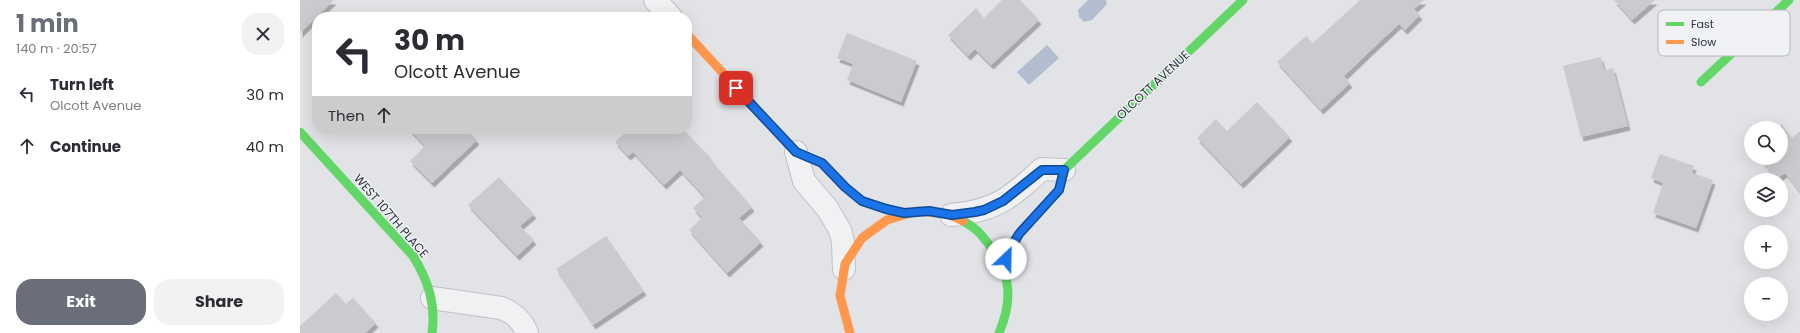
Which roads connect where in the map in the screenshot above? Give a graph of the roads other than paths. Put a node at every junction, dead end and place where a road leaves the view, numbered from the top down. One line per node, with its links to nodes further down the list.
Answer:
1 (655, 0): 5 (street)
2 (1243, 0): 11 (street, OLCOTT AVENUE)
3 (1789, 0): 4 (street)
4 (1778, 10)
5 (666, 12)
6 (692, 39): 10 (street)
7 (1729, 56): 8 (street)
8 (1701, 82)
9 (300, 132): 16 (street, WEST 107TH PLACE)
10 (796, 152): 12 (street); 14 (street)
11 (1064, 170): 13 (street); 15 (street)
12 (904, 213): 13 (street); 14 (street)
13 (952, 215): 15 (street)
14 (844, 269): 17 (street)
15 (1004, 269): 20 (street)
16 (432, 298): 18 (street, WEST 107TH PLACE); 19 (street)
17 (845, 328)
18 (432, 332)
19 (527, 333)
20 (999, 333)

